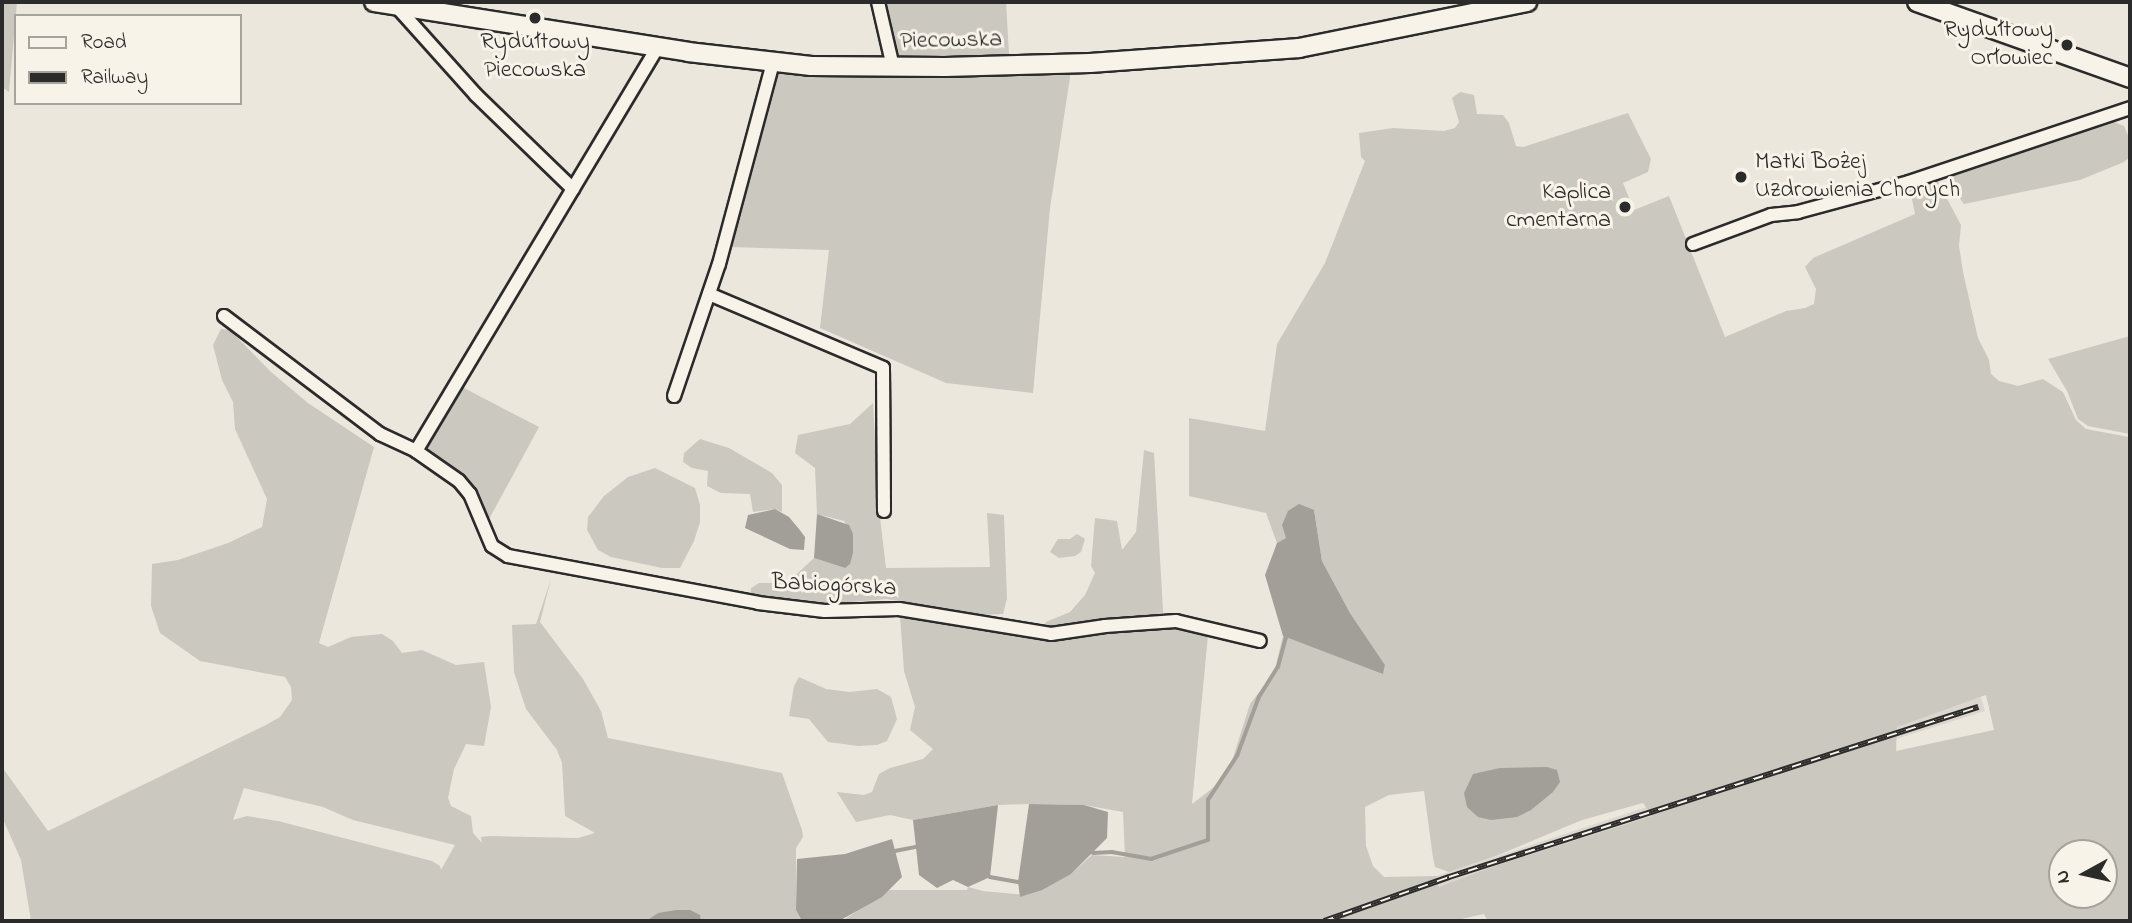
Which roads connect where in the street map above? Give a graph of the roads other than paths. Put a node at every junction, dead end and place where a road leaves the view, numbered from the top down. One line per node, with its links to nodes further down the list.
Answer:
1 (374, 2): 5 (street, Piecowska)
2 (878, 2): 8 (street)
3 (1527, 2): 8 (street, Piecowska)
4 (1917, 2): 9 (street)
5 (397, 7): 6 (street, Piecowska); 11 (street)
6 (658, 47): 7 (street, Piecowska); 11 (street)
7 (773, 62): 8 (street, Piecowska); 13 (street)
8 (893, 67)
9 (2130, 78)
10 (2130, 108): 12 (street)
11 (573, 189): 16 (street)
12 (1693, 244)
13 (709, 294): 15 (street); 17 (street)
14 (224, 316): 16 (street, Babiogórska)
15 (674, 396)
16 (416, 451): 18 (street, Babiogórska)
17 (884, 510)
18 (1260, 641)

